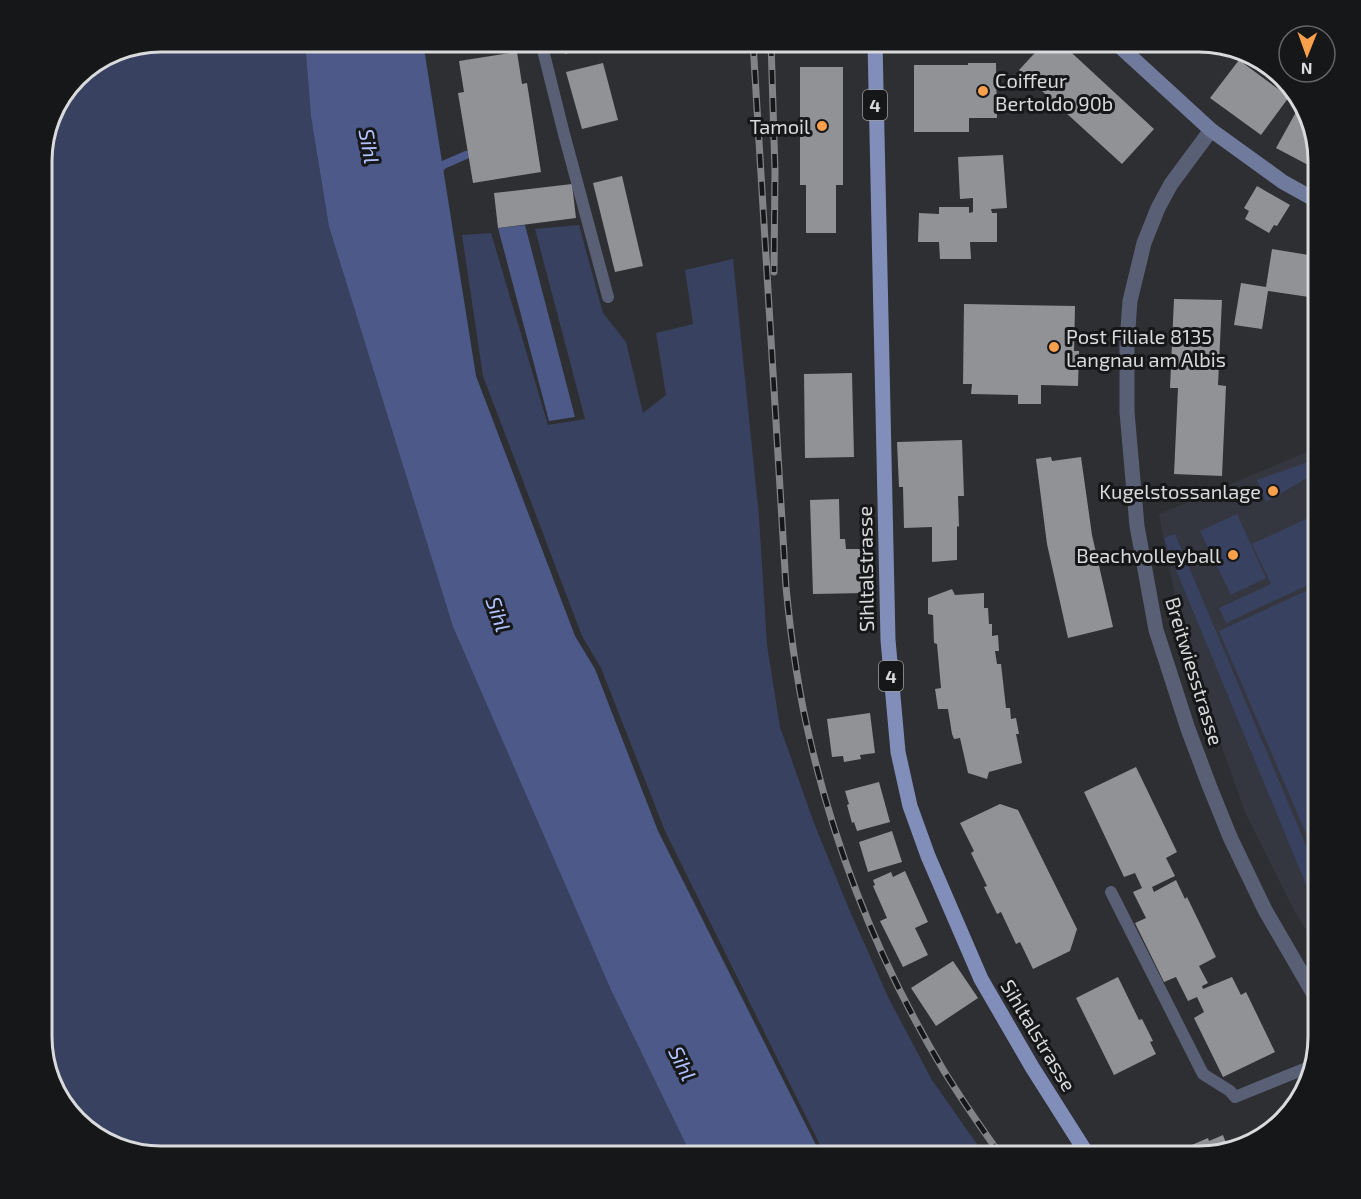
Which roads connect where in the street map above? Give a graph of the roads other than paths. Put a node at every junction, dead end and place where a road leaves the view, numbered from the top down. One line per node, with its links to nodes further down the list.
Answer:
1 (544, 52): 6 (lane)
2 (875, 52): 10 (main road, Sihltalstrasse / 4)
3 (1126, 52): 4 (main road)
4 (1211, 130): 5 (main road); 8 (street, Breitwiesstrasse)
5 (1308, 196)
6 (608, 297)
7 (1111, 892): 9 (lane)
8 (1309, 986)
9 (1304, 1069)
10 (1083, 1147)

